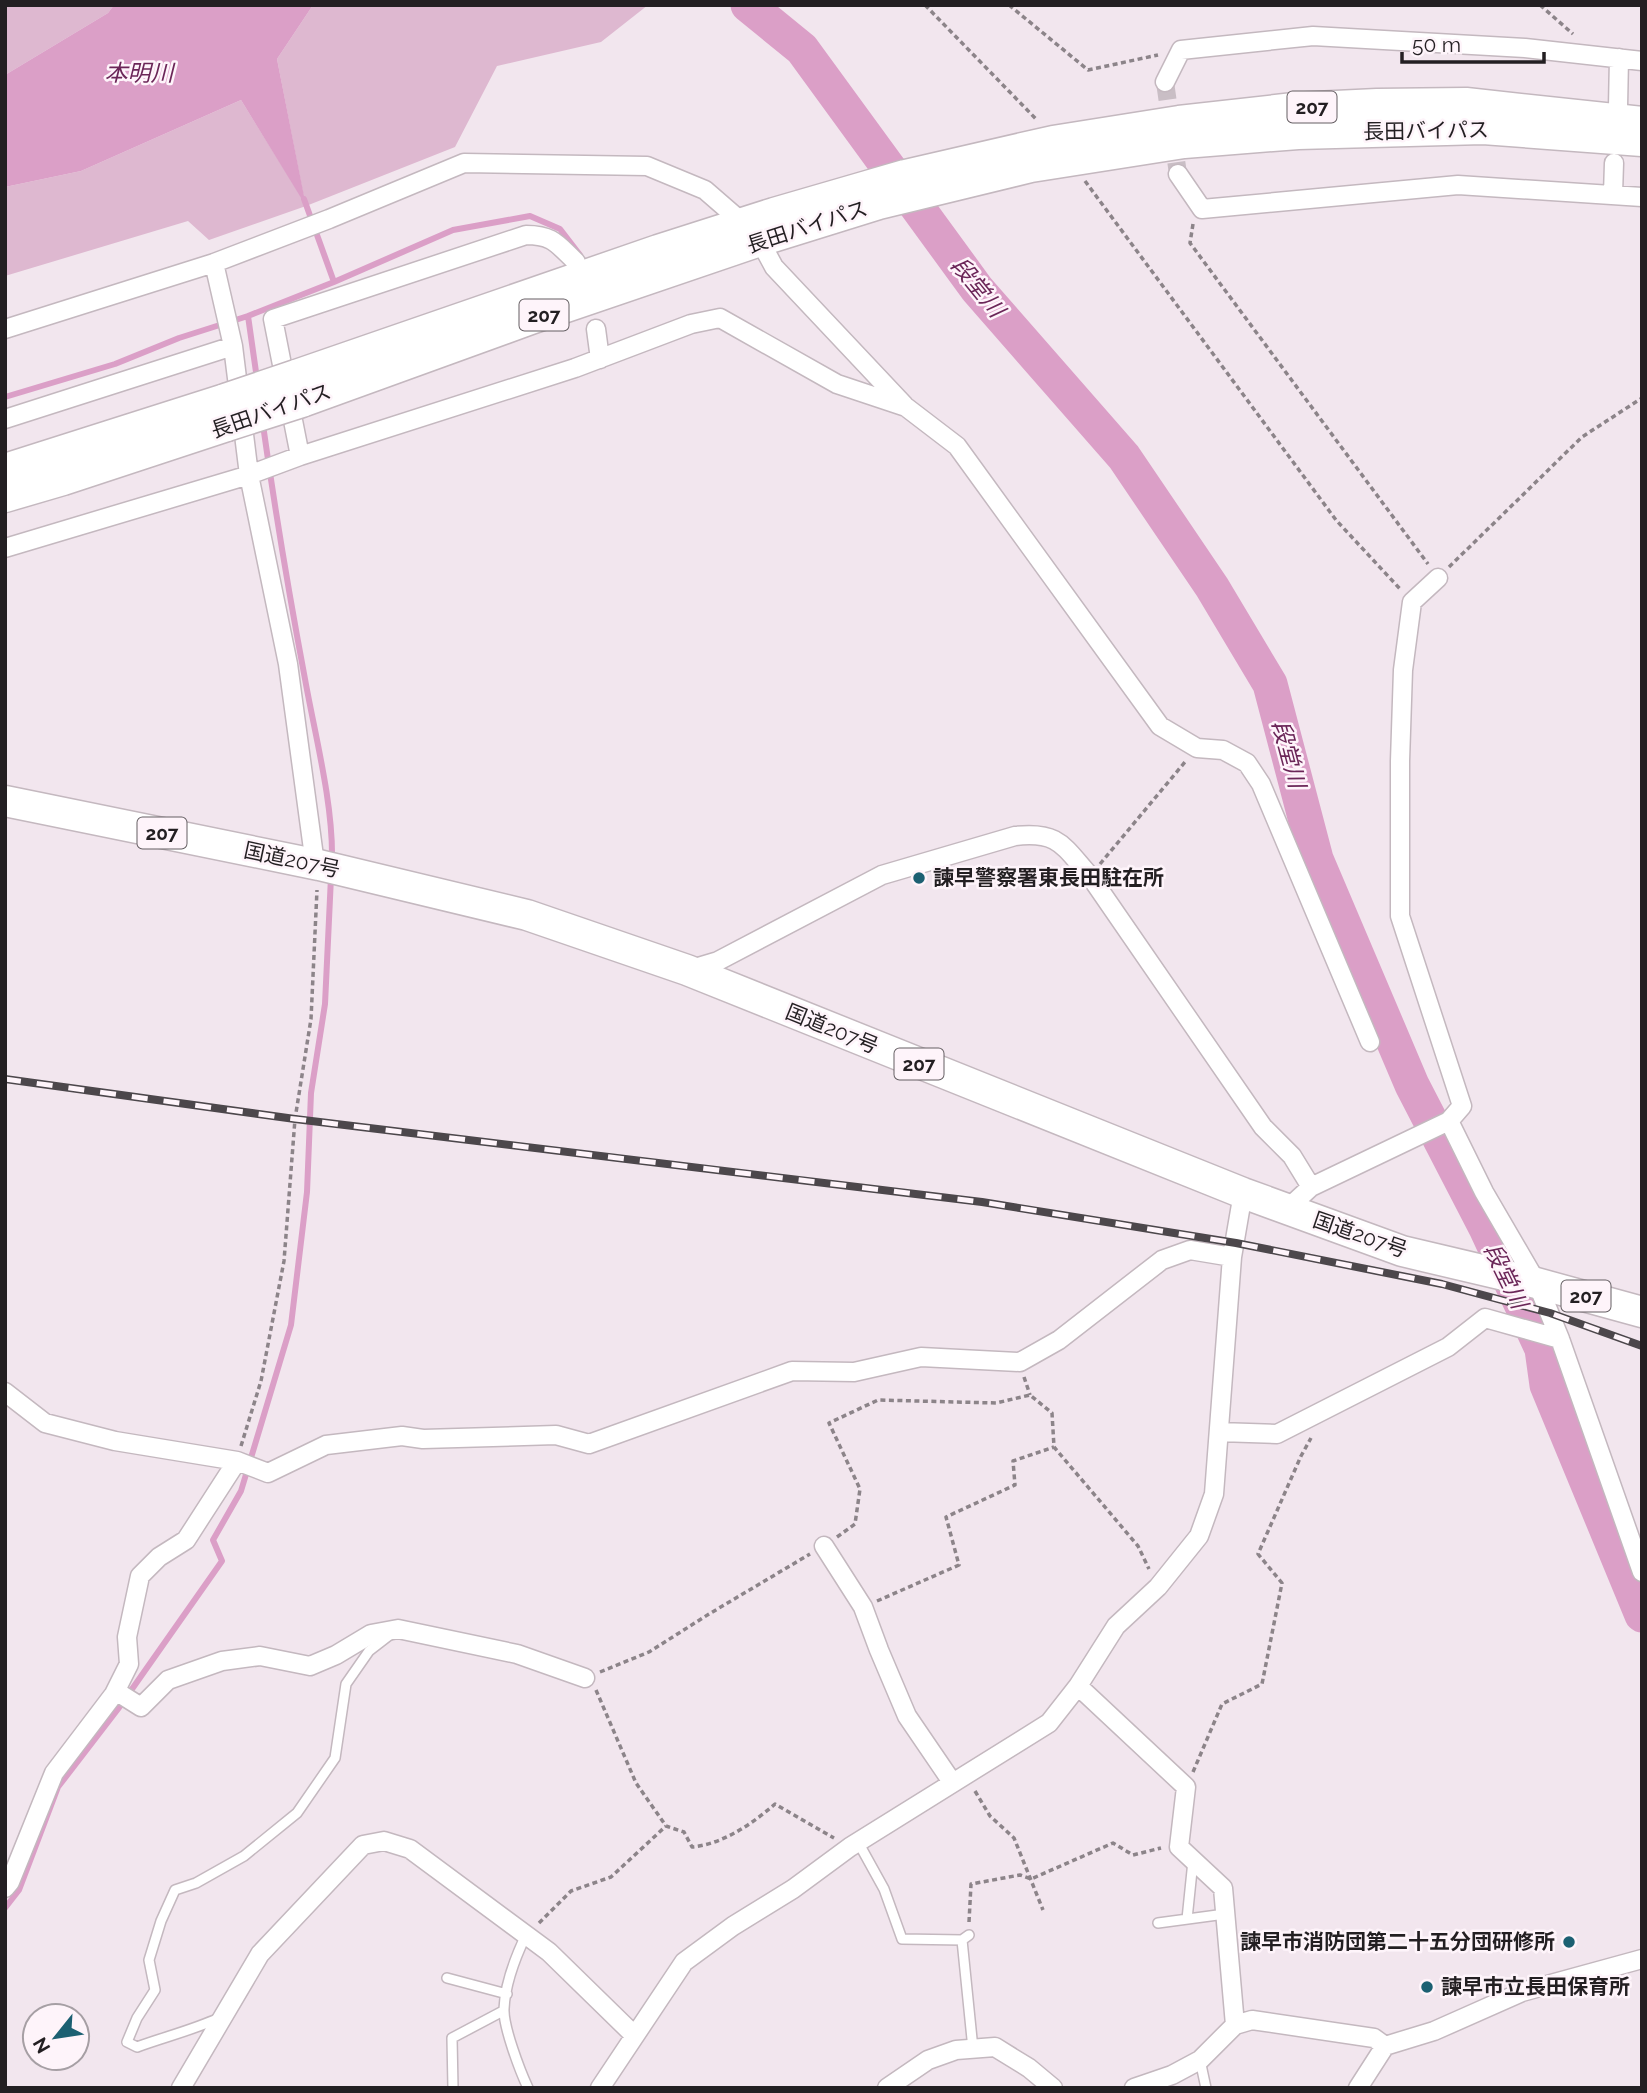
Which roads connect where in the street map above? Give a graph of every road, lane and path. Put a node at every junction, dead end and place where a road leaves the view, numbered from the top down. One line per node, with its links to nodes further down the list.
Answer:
1 (925, 5): 10 (path)
2 (1009, 5): 4 (path)
3 (1540, 5): 5 (path)
4 (1181, 50): 5 (street); 8 (street)
5 (1599, 56): 6 (street)
6 (1619, 58): 7 (street); 9 (street)
7 (1642, 61)
8 (1165, 82)
9 (1628, 131): 10 (highway, 長田バイパス / 207); 12 (street)
10 (1061, 151): 15 (highway, 長田バイパス / 207); 32 (path)
11 (1178, 174): 14 (street)
12 (1613, 194): 13 (street); 14 (street)
13 (1642, 197)
14 (1202, 209): 31 (path)
15 (766, 227): 17 (street); 23 (street); 24 (highway, 長田バイパス / 207, bridge)
16 (576, 261): 26 (street)
17 (214, 263): 18 (street); 20 (street)
18 (5, 329)
19 (596, 329): 21 (street)
20 (231, 341): 25 (street); 28 (street)
21 (600, 359): 23 (street); 26 (street)
22 (1642, 398): 31 (path)
23 (906, 407): 33 (street)
24 (226, 412): 27 (highway, 長田バイパス / 207); 29 (highway, 長田バイパス / 207)
25 (5, 419)
26 (300, 456): 28 (street)
27 (5, 469)
28 (253, 474): 30 (street); 35 (street)
29 (5, 497)
30 (5, 548)
31 (1438, 578): 32 (street)
32 (1412, 602): 39 (street)
33 (1197, 748): 36 (path); 38 (street)
34 (5, 801): 35 (highway, 国道207号 / 207)
35 (326, 867): 37 (highway, 国道207号 / 207); 51 (path)
36 (1090, 876): 37 (street); 40 (street)
37 (687, 970): 41 (highway, 国道207号 / 207)
38 (1370, 1042)
39 (1449, 1121): 40 (street); 44 (street)
40 (1311, 1187): 42 (street)
41 (1243, 1193): 42 (highway, 国道207号 / 207); 43 (street)
42 (1286, 1209): 44 (highway, 国道207号 / 207)
43 (1232, 1257): 49 (street); 51 (street)
44 (1533, 1282): 45 (highway, 国道207号 / 207); 46 (street)
45 (1642, 1312)
46 (1559, 1339): 48 (street); 53 (street)
47 (5, 1392): 51 (street)
48 (1328, 1408): 49 (street); 62 (path)
49 (1219, 1432): 55 (street)
50 (1054, 1447): 52 (path); 55 (path); 56 (path)
51 (238, 1461): 60 (street)
52 (824, 1546): 56 (street); 58 (path)
53 (1638, 1554): 54 (street)
54 (1642, 1572)
55 (1158, 1587): 59 (street)
56 (863, 1607): 61 (street)
57 (398, 1629): 58 (street); 60 (street); 79 (lane)
58 (585, 1678): 63 (path)
59 (1079, 1686): 61 (street); 62 (street)
60 (118, 1694): 68 (street)
61 (959, 1778): 65 (street); 67 (path)
62 (1186, 1787): 64 (street)
63 (666, 1826): 65 (path); 73 (path)
64 (1179, 1843): 66 (street); 67 (path)
65 (854, 1845): 74 (lane); 81 (street)
66 (1193, 1860): 70 (street); 71 (lane)
67 (1031, 1879): 69 (path); 74 (path)
68 (5, 1888)
69 (1043, 1910)
70 (1225, 1914): 71 (lane); 80 (street)
71 (1187, 1919): 72 (lane)
72 (1158, 1923)
73 (526, 1935): 77 (lane); 79 (street); 81 (street)
74 (965, 1937): 83 (lane)
75 (1642, 1959): 82 (street)
76 (447, 1978): 77 (lane)
77 (507, 1994): 78 (lane)
78 (503, 2011): 86 (lane); 87 (lane)
79 (224, 2015): 85 (street)
80 (1235, 2025): 82 (street); 84 (street)
81 (634, 2035): 88 (street)
82 (1385, 2046): 93 (street)
83 (973, 2049): 89 (street); 90 (street)
84 (1200, 2060): 91 (street); 92 (lane)
85 (181, 2088)
86 (453, 2088)
87 (528, 2088)
88 (600, 2088)
89 (887, 2088)
90 (1053, 2088)
91 (1134, 2088)
92 (1206, 2088)
93 (1358, 2088)

